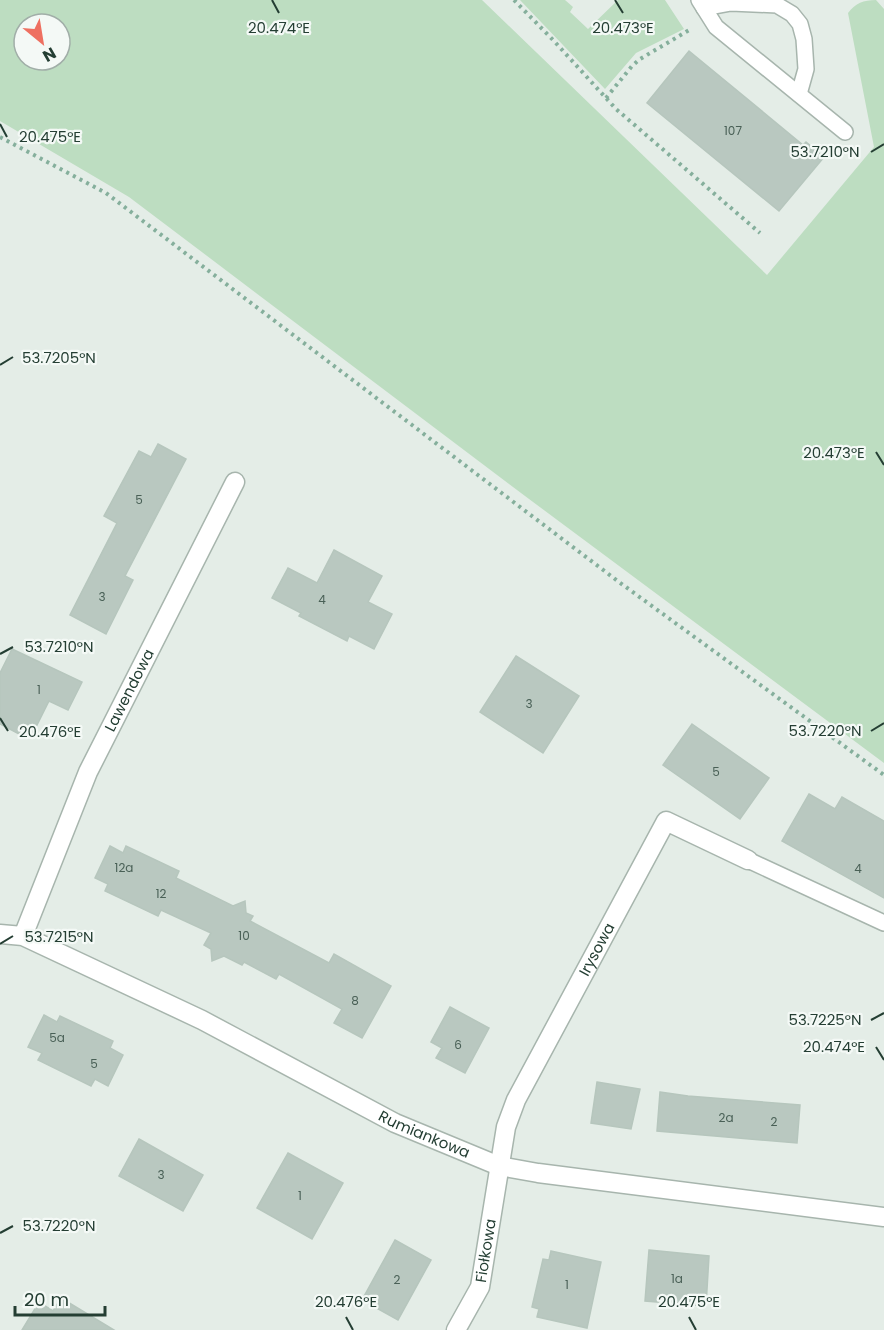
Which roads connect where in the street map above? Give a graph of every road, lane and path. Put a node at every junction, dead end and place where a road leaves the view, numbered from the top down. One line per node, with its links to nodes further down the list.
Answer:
1 (514, 0): 5 (path)
2 (701, 4): 4 (lane); 4 (lane)
3 (694, 27): 5 (path)
4 (799, 94): 6 (lane)
5 (606, 98): 8 (path)
6 (845, 132)
7 (0, 137): 10 (path)
8 (760, 233)
9 (235, 482): 14 (street, Lawendowa)
10 (884, 775)
11 (748, 861): 12 (lane); 15 (street, Irysowa)
12 (884, 922)
13 (0, 934): 14 (street, Rumiankowa)
14 (23, 936): 15 (street, Rumiankowa)
15 (499, 1166): 16 (street, Rumiankowa); 17 (street, Fiołkowa)
16 (884, 1217)
17 (456, 1330)

